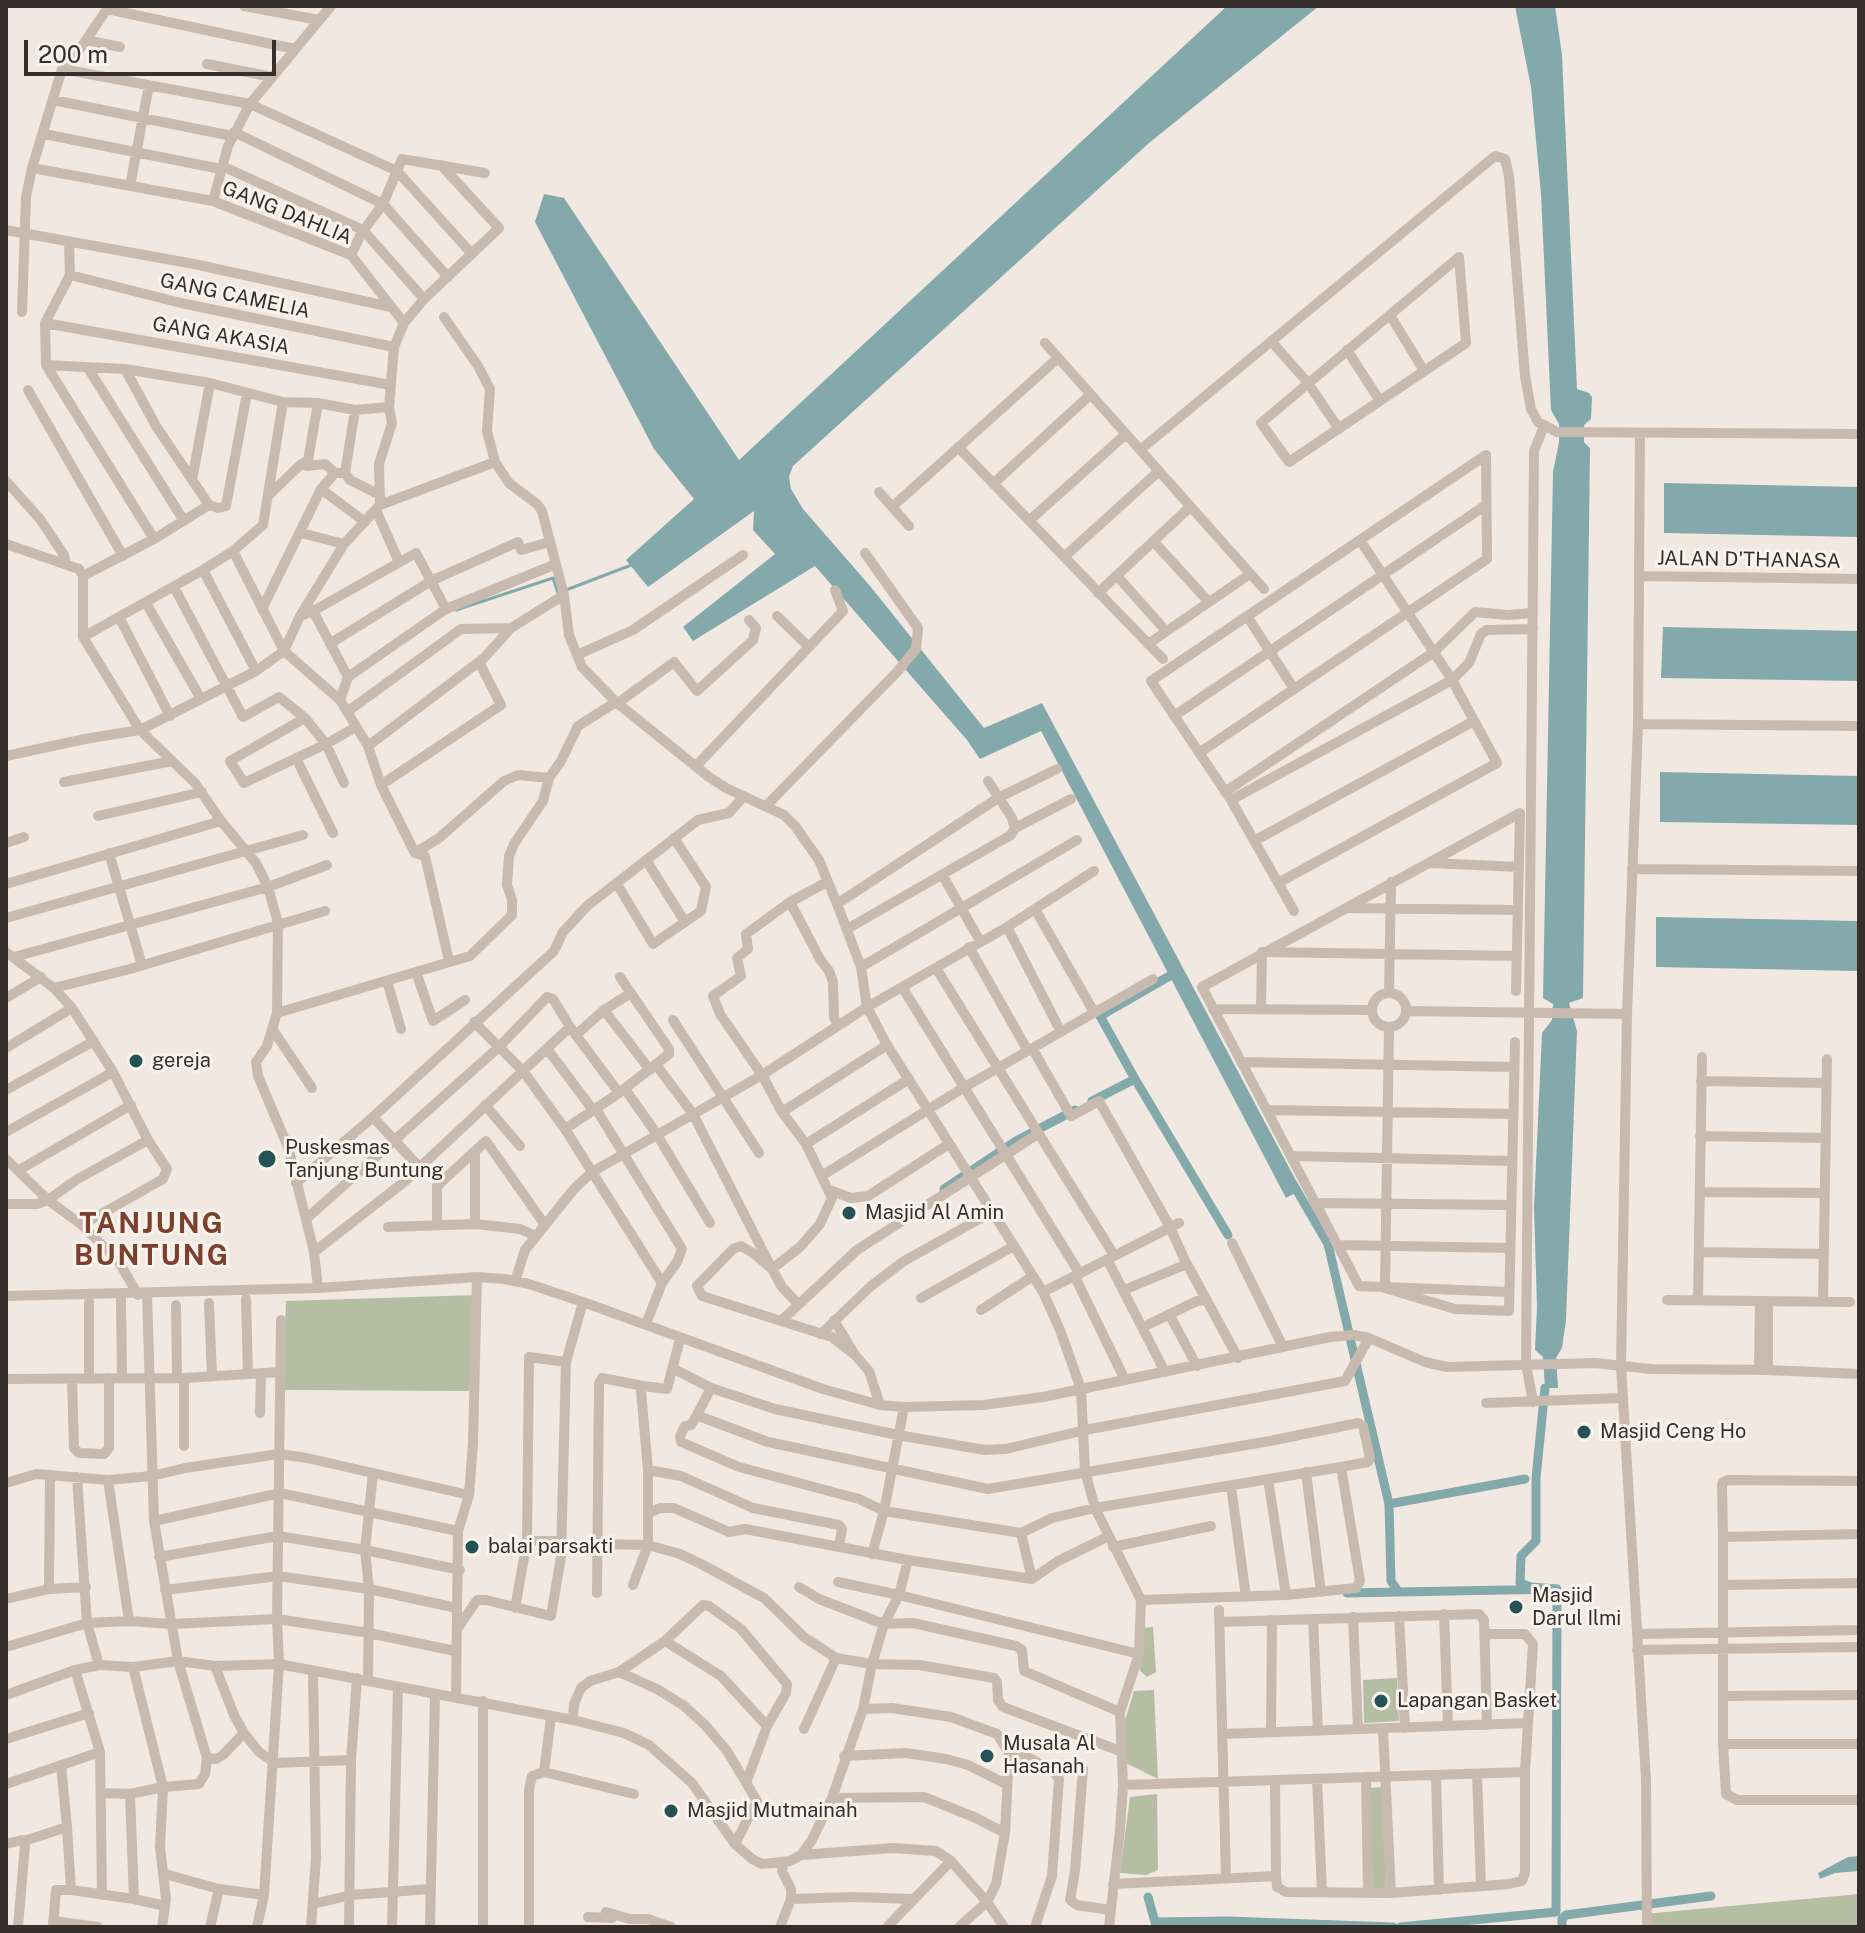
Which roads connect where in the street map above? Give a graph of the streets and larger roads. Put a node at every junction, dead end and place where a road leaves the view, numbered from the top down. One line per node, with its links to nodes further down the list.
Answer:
1 (244, 6): 4 (street)
2 (331, 6): 4 (street)
3 (108, 8): 5 (street); 7 (street)
4 (319, 20): 7 (street)
5 (86, 40): 6 (street); 9 (street)
6 (120, 47)
7 (295, 49): 10 (street)
8 (207, 64): 10 (street)
9 (62, 69): 11 (street); 12 (street)
10 (272, 77): 13 (street)
11 (149, 85): 13 (street); 14 (street)
12 (53, 100): 14 (street); 15 (street)
13 (250, 104): 16 (street); 21 (street)
14 (143, 118): 16 (street); 17 (street)
15 (44, 134): 17 (street); 19 (street)
16 (233, 134): 20 (street); 25 (street)
17 (136, 152): 20 (street); 23 (street)
18 (441, 165): 21 (street); 22 (street); 30 (street)
19 (32, 168): 23 (street, GANG DAHLIA); 28 (street)
20 (221, 168): 24 (street); 27 (street)
21 (397, 171): 25 (street); 30 (street)
22 (485, 173)
23 (130, 186): 24 (street, GANG DAHLIA)
24 (213, 201): 31 (street, GANG DAHLIA)
25 (383, 204): 27 (street); 33 (street)
26 (6, 230): 28 (street)
27 (363, 230): 31 (street); 34 (street)
28 (25, 233): 29 (street); 36 (street)
29 (69, 242): 32 (street); 35 (street)
30 (472, 254): 33 (street)
31 (351, 255): 35 (street, GANG DAHLIA)
32 (70, 275): 39 (street); 43 (street, GANG CAMELIA)
33 (448, 277): 34 (street)
34 (424, 299): 40 (street)
35 (391, 307): 40 (street, GANG DAHLIA)
36 (22, 312)
37 (1390, 315): 44 (street); 49 (street); 49 (street)
38 (444, 317): 68 (street)
39 (45, 323): 46 (street); 52 (street, GANG AKASIA)
40 (404, 323): 43 (street)
41 (1271, 341): 51 (street); 61 (street); 67 (street)
42 (1045, 343): 45 (street)
43 (394, 347): 52 (street)
44 (1347, 350): 51 (street); 56 (street)
45 (1058, 358): 55 (street); 66 (street)
46 (46, 365): 47 (street); 88 (street)
47 (88, 368): 48 (street); 84 (street)
48 (125, 369): 50 (street); 72 (street)
49 (1424, 371): 56 (street)
50 (210, 383): 54 (street); 72 (street)
51 (1308, 383): 62 (street); 62 (street)
52 (391, 385): 59 (street)
53 (28, 390): 97 (street)
54 (247, 393): 57 (street); 79 (street)
55 (1090, 395): 64 (street); 74 (street)
56 (1380, 401): 62 (street)
57 (283, 402): 58 (street); 77 (street)
58 (318, 403): 60 (street); 69 (street)
59 (389, 407): 60 (street); 78 (street)
60 (355, 410): 71 (street)
61 (1544, 426): 63 (street); 121 (street)
62 (1339, 429)
63 (1640, 433): 65 (street); 107 (street)
64 (1126, 434): 67 (street); 83 (street)
65 (1859, 434)
66 (958, 447): 74 (street); 81 (street)
67 (1140, 450): 70 (street)
68 (495, 462): 78 (street); 91 (street)
69 (307, 466): 71 (street); 77 (street)
70 (1159, 471): 82 (street); 98 (street)
71 (340, 473): 75 (street); 78 (street)
72 (192, 480): 79 (street)
73 (6, 481): 100 (street)
74 (994, 483): 83 (street)
75 (321, 489): 85 (street); 87 (street)
76 (879, 492): 81 (street)
77 (269, 495): 94 (street)
78 (378, 503): 85 (street); 99 (street)
79 (209, 505): 84 (street)
80 (1486, 505): 89 (street); 104 (street); 120 (street)
81 (892, 507): 86 (street)
82 (1190, 507): 90 (street); 103 (street)
83 (1030, 520): 98 (street)
84 (184, 521): 88 (street)
85 (365, 522): 93 (street)
86 (909, 526)
87 (301, 533): 93 (street); 117 (street)
88 (154, 539): 97 (street)
89 (1360, 540): 104 (street); 124 (street)
90 (1153, 541): 106 (street); 115 (street)
91 (550, 542): 101 (street); 109 (street)
92 (6, 544): 100 (street)
93 (344, 544): 122 (street)
94 (233, 551): 102 (street); 117 (street)
95 (865, 553): 175 (street)
96 (743, 555): 137 (street)
97 (123, 556): 105 (street)
98 (1064, 557): 113 (street)
99 (399, 562): 109 (street); 119 (street)
100 (66, 563): 105 (street)
101 (556, 564): 114 (street); 118 (street)
102 (203, 570): 110 (street); 140 (street)
103 (1250, 574): 111 (street); 115 (street)
104 (1381, 575): 120 (street); 135 (street)
105 (83, 576): 130 (street)
106 (1117, 576): 113 (street); 129 (street)
107 (1639, 576): 108 (street, JALAN D'THANASA); 153 (street)
108 (1859, 579)
109 (431, 581): 118 (street); 131 (street)
110 (174, 587): 116 (street); 143 (street)
111 (1264, 589)
112 (835, 590): 133 (street)
113 (1098, 593): 132 (street)
114 (564, 595): 127 (street); 137 (street)
115 (1209, 602): 129 (street)
116 (146, 603): 125 (street); 145 (street)
117 (262, 609): 134 (street)
118 (446, 609): 141 (street)
119 (313, 611): 122 (street); 131 (street)
120 (1408, 612): 136 (street); 144 (street)
121 (1533, 613): 128 (street); 136 (street)
122 (300, 616): 134 (street)
123 (777, 616): 133 (street)
124 (1247, 616): 135 (street); 150 (street)
125 (119, 617): 130 (street); 149 (street)
126 (749, 620): 147 (street)
127 (511, 628): 139 (street); 148 (street)
128 (1533, 629): 142 (street); 250 (street)
129 (1166, 631): 132 (street)
130 (83, 637): 156 (street)
131 (331, 643): 141 (street)
132 (1148, 644): 138 (street)
133 (808, 646): 163 (street)
134 (284, 651): 140 (street); 146 (street)
135 (1270, 651): 144 (street); 150 (street)
136 (1434, 652): 142 (street); 172 (street)
137 (577, 655): 147 (street)
138 (1163, 659)
139 (479, 662): 158 (street); 169 (street)
140 (256, 671): 143 (street)
141 (348, 677): 146 (street)
142 (1452, 680): 152 (street); 172 (street)
143 (226, 686): 145 (street); 151 (street)
144 (1294, 689): 159 (street)
145 (201, 699): 149 (street)
146 (340, 700): 148 (street)
147 (617, 703): 163 (street); 165 (street)
148 (347, 712): 155 (street)
149 (170, 716): 156 (street)
150 (1174, 716): 159 (street)
151 (305, 718): 157 (street); 161 (street)
152 (1474, 721): 184 (street); 199 (street)
153 (1638, 724): 154 (street); 193 (street)
154 (1859, 726)
155 (356, 727): 157 (street); 158 (street)
156 (140, 730): 160 (street); 162 (street)
157 (326, 744): 161 (street); 168 (street)
158 (368, 746): 169 (street)
159 (1199, 753): 172 (street)
160 (6, 756)
161 (296, 758): 179 (street)
162 (172, 761): 167 (street); 170 (street)
163 (697, 765): 171 (street)
164 (1057, 769): 173 (street)
165 (549, 778): 188 (street); 225 (street)
166 (988, 781): 173 (street)
167 (64, 782)
168 (344, 783)
169 (381, 785): 188 (street)
170 (202, 792): 176 (street); 177 (street)
171 (744, 796): 175 (street); 182 (street)
172 (1228, 796): 184 (street)
173 (998, 798): 178 (street); 205 (street)
174 (1071, 799): 178 (street)
175 (766, 806): 197 (street)
176 (98, 816)
177 (221, 821): 186 (street); 187 (street)
178 (1015, 828): 196 (street)
179 (333, 833)
180 (303, 835): 187 (street)
181 (24, 837): 185 (street)
182 (674, 838): 189 (street); 214 (street)
183 (1077, 840): 207 (street)
184 (1254, 841): 199 (street)
185 (6, 843)
186 (109, 853): 200 (street); 202 (street)
187 (248, 853): 202 (street); 203 (street)
188 (415, 853): 225 (street)
189 (646, 860): 201 (street); 214 (street)
190 (1426, 863): 192 (street); 192 (street); 198 (street)
191 (327, 865): 203 (street)
192 (1519, 867): 210 (street)
193 (1632, 869): 195 (street); 251 (street)
194 (1094, 871): 208 (street)
195 (1859, 871)
196 (943, 876): 207 (street); 218 (street)
197 (827, 882): 204 (street); 205 (street)
198 (1391, 882): 206 (street); 209 (street)
199 (1278, 883): 212 (street)
200 (6, 884)
201 (617, 884): 214 (street); 253 (street)
202 (119, 887): 213 (street); 216 (street)
203 (268, 887): 215 (street); 216 (street)
204 (790, 902): 254 (street); 276 (street)
205 (837, 904): 218 (street)
206 (1344, 908): 209 (street); 221 (street)
207 (961, 909): 219 (street); 227 (street)
208 (1035, 909): 217 (street); 248 (street)
209 (1391, 909): 210 (street); 222 (street)
210 (1518, 910): 224 (street)
211 (325, 911): 215 (street)
212 (1294, 911)
213 (6, 918)
214 (685, 922)
215 (278, 923): 226 (street); 249 (street)
216 (130, 924): 223 (street); 226 (street)
217 (1007, 927): 219 (street); 258 (street)
218 (847, 929): 227 (street)
219 (980, 941): 220 (street)
220 (969, 947): 228 (street); 265 (street)
221 (1262, 952): 222 (street); 243 (street); 244 (street)
222 (1390, 954): 224 (street); 238 (street)
223 (8, 955): 230 (street)
224 (1517, 956): 236 (street)
225 (449, 961): 229 (street)
226 (142, 965): 235 (street)
227 (861, 967): 241 (street)
228 (936, 968): 234 (street); 273 (street)
229 (416, 972): 233 (street); 240 (street)
230 (41, 977): 235 (street); 239 (street)
231 (620, 977): 237 (street)
232 (1153, 979): 248 (street)
233 (387, 981): 249 (street); 256 (street)
234 (902, 987): 241 (street); 281 (street)
235 (54, 988): 242 (street)
236 (1516, 991)
237 (631, 993): 245 (street); 272 (street)
238 (1389, 993): 246 (street); 247 (street)
239 (6, 998)
240 (465, 1000)
241 (867, 1007): 254 (street); 262 (street)
242 (72, 1008): 260 (street); 264 (street)
243 (1213, 1009): 244 (street); 269 (street)
244 (1261, 1009): 246 (street)
245 (604, 1010): 259 (street); 272 (street)
246 (1371, 1010): 255 (street)
247 (1406, 1011): 250 (street); 255 (street)
248 (1094, 1012): 258 (street)
249 (277, 1013): 257 (street)
250 (1530, 1014): 251 (street); 389 (street)
251 (1627, 1014): 391 (street)
252 (673, 1020): 284 (street)
253 (474, 1022): 263 (street); 294 (street)
254 (838, 1026): 276 (street)
255 (1389, 1028): 270 (street)
256 (401, 1029)
257 (273, 1030): 280 (street); 319 (street)
258 (1060, 1030): 265 (street)
259 (574, 1031): 263 (street); 266 (street); 283 (street)
260 (94, 1041): 275 (street); 282 (street)
261 (1515, 1042): 271 (street)
262 (887, 1045): 277 (street); 290 (street)
263 (499, 1047): 274 (street); 302 (street)
264 (6, 1048)
265 (1030, 1049): 273 (street); 335 (street)
266 (548, 1050): 274 (street); 288 (street)
267 (1702, 1057): 278 (street)
268 (1827, 1059): 279 (street)
269 (1241, 1062): 270 (street); 289 (street)
270 (1388, 1064): 271 (street); 291 (street)
271 (1514, 1067): 293 (street)
272 (653, 1068): 283 (street); 292 (street)
273 (997, 1070): 281 (street); 296 (street)
274 (523, 1071): 286 (street); 295 (street)
275 (113, 1072): 285 (street); 297 (street)
276 (762, 1075): 284 (street); 290 (street)
277 (909, 1079): 287 (street); 303 (street)
278 (1701, 1081): 279 (street); 299 (street)
279 (1826, 1083): 300 (street)
280 (312, 1088)
281 (963, 1088): 287 (street); 308 (street)
282 (6, 1090)
283 (622, 1091): 288 (street); 298 (street)
284 (723, 1098): 292 (street); 307 (street)
285 (131, 1105): 301 (street); 315 (street)
286 (485, 1105): 305 (street); 314 (street)
287 (928, 1109): 304 (street); 318 (street)
288 (595, 1110): 295 (street); 309 (street)
289 (1267, 1110): 291 (street); 310 (street)
290 (782, 1112): 303 (street)
291 (1388, 1112): 293 (street); 311 (street)
292 (693, 1114): 298 (street); 348 (street)
293 (1513, 1114): 313 (street)
294 (373, 1117): 302 (street); 319 (street)
295 (565, 1129): 316 (street)
296 (1036, 1131): 308 (street); 346 (street)
297 (6, 1132)
298 (656, 1133): 309 (street); 330 (street)
299 (1700, 1136): 300 (street); 321 (street)
300 (1826, 1138): 322 (street)
301 (148, 1140): 323 (street); 332 (street)
302 (395, 1141): 314 (street); 329 (street)
303 (806, 1144): 318 (street)
304 (949, 1144): 317 (street); 320 (street)
305 (520, 1146)
306 (475, 1152): 331 (street); 333 (street); 334 (street)
307 (759, 1153)
308 (1003, 1153): 317 (street); 350 (street)
309 (624, 1155): 316 (street); 353 (street)
310 (1291, 1156): 311 (street); 324 (street)
311 (1387, 1158): 313 (street); 326 (street)
312 (6, 1159): 315 (street)
313 (1512, 1161): 327 (street)
314 (420, 1168): 343 (street)
315 (19, 1170): 323 (street)
316 (592, 1172): 334 (street); 353 (street)
317 (968, 1174): 328 (street); 373 (street)
318 (823, 1175): 320 (street)
319 (296, 1183): 329 (street)
320 (830, 1190): 348 (street)
321 (1700, 1192): 322 (street); 344 (street)
322 (1825, 1193): 345 (street)
323 (48, 1200): 325 (street); 332 (street)
324 (1316, 1203): 326 (street); 339 (street)
325 (6, 1204)
326 (1386, 1204): 327 (street); 341 (street)
327 (1511, 1205): 342 (street)
328 (992, 1212): 340 (street); 378 (street)
329 (306, 1219): 343 (street)
330 (710, 1223)
331 (475, 1224): 333 (street); 337 (street)
332 (82, 1225): 359 (street)
333 (437, 1225): 336 (street)
334 (545, 1225): 337 (street)
335 (1175, 1225): 346 (street); 347 (street)
336 (388, 1227)
337 (536, 1236): 352 (street)
338 (1232, 1243): 385 (street)
339 (1338, 1245): 341 (street); 355 (street)
340 (1014, 1246): 349 (street); 361 (street)
341 (1384, 1246): 342 (street); 355 (street)
342 (1510, 1248): 358 (street)
343 (314, 1252): 354 (street)
344 (1699, 1252): 345 (street); 366 (street)
345 (1824, 1254): 370 (street)
346 (1110, 1257): 350 (street); 356 (street)
347 (1186, 1263): 356 (street); 364 (street)
348 (772, 1269): 373 (street); 379 (street)
349 (1033, 1276): 357 (street); 375 (street)
350 (1078, 1276): 357 (street); 407 (street)
351 (477, 1277): 352 (street); 354 (street); 437 (street)
352 (515, 1281): 369 (street)
353 (662, 1283): 380 (street)
354 (318, 1288): 359 (street)
355 (1385, 1288): 358 (street); 358 (street)
356 (1124, 1290): 381 (street)
357 (1043, 1292): 410 (street)
358 (1509, 1292)
359 (142, 1294): 360 (street); 402 (street)
360 (6, 1296)
361 (921, 1298)
362 (246, 1299): 396 (street)
363 (121, 1300): 401 (street)
364 (1206, 1300): 376 (street); 387 (street)
365 (1667, 1300): 366 (street)
366 (1698, 1300): 367 (street)
367 (1764, 1301): 370 (street); 393 (street)
368 (89, 1302): 406 (street)
369 (583, 1302): 380 (street); 388 (street)
370 (1823, 1302): 372 (street)
371 (209, 1303): 399 (street)
372 (1855, 1303)
373 (798, 1304): 379 (street)
374 (176, 1305): 403 (street)
375 (981, 1310)
376 (1169, 1314): 381 (street); 390 (street)
377 (281, 1320): 394 (street)
378 (834, 1320): 382 (street); 386 (street)
379 (781, 1321): 382 (street)
380 (646, 1324): 384 (street)
381 (1143, 1327): 395 (street)
382 (821, 1334): 386 (street)
383 (1369, 1338): 385 (street); 389 (street); 418 (street)
384 (680, 1339): 392 (street); 414 (street)
385 (1283, 1347): 387 (street)
386 (855, 1355): 414 (street)
387 (1238, 1358): 390 (street)
388 (566, 1362): 449 (street); 450 (street)
389 (1532, 1364): 391 (street); 412 (street)
390 (1197, 1366): 395 (street)
391 (1621, 1366): 393 (street); 411 (street)
392 (674, 1369): 408 (street); 409 (street)
393 (1763, 1370): 398 (street)
394 (281, 1372): 397 (street); 421 (street)
395 (1165, 1372): 407 (street)
396 (248, 1374): 397 (street); 399 (street)
397 (261, 1374): 416 (street)
398 (1859, 1374)
399 (212, 1376): 403 (street)
400 (109, 1378): 401 (street); 405 (street); 406 (street)
401 (122, 1378): 402 (street)
402 (151, 1378): 403 (street); 429 (street)
403 (180, 1378): 420 (street)
404 (6, 1379): 405 (street)
405 (72, 1379): 406 (street)
406 (89, 1379)
407 (1125, 1380): 410 (street)
408 (643, 1386): 424 (street); 452 (street)
409 (711, 1388): 417 (street); 419 (street)
410 (1081, 1389): 415 (street); 418 (street)
411 (1621, 1398): 412 (street); 497 (street)
412 (1537, 1402): 413 (street)
413 (1486, 1403)
414 (880, 1405): 415 (street)
415 (904, 1407): 419 (street)
416 (260, 1413)
417 (697, 1415): 423 (street); 439 (street)
418 (1085, 1430): 419 (street); 425 (street)
419 (898, 1435): 423 (street)
420 (184, 1446)
421 (279, 1454): 427 (street); 429 (street); 436 (street)
422 (1341, 1467): 425 (street); 426 (street); 471 (street)
423 (891, 1468): 425 (street); 439 (street)
424 (648, 1470): 440 (street); 454 (street)
425 (1085, 1471): 438 (street)
426 (1306, 1472): 431 (street); 471 (street)
427 (373, 1473): 437 (street); 441 (street)
428 (50, 1475): 430 (street); 434 (street); 468 (street)
429 (152, 1476): 432 (street); 442 (street)
430 (77, 1477): 432 (street); 466 (street)
431 (1268, 1479): 435 (street); 474 (street)
432 (108, 1480): 486 (street)
433 (1859, 1481): 448 (street)
434 (6, 1483)
435 (1231, 1486): 438 (street); 475 (street)
436 (280, 1493): 441 (street); 442 (street); 447 (street)
437 (469, 1495): 444 (street)
438 (1095, 1508): 445 (street); 451 (street)
439 (884, 1511): 445 (street); 456 (street)
440 (649, 1513): 453 (street); 454 (street)
441 (367, 1514): 444 (street); 455 (street)
442 (154, 1521): 457 (street)
443 (1211, 1526): 451 (street)
444 (458, 1531): 459 (street)
445 (1021, 1533): 461 (street)
446 (1859, 1534): 448 (street)
447 (278, 1536): 455 (street); 457 (street); 460 (street)
448 (1723, 1537): 465 (street)
449 (527, 1541): 450 (street); 479 (street)
450 (562, 1541): 479 (street)
451 (1110, 1542): 461 (street); 477 (street)
452 (599, 1544): 453 (street); 472 (street)
453 (648, 1545): 464 (street); 507 (street)
454 (839, 1546): 456 (street)
455 (365, 1550): 459 (street); 469 (street)
456 (872, 1554): 458 (street)
457 (159, 1557): 470 (street)
458 (908, 1560): 461 (street); 473 (street)
459 (460, 1570): 478 (street)
460 (278, 1576): 469 (street); 470 (street); 483 (street)
461 (1032, 1579)
462 (838, 1582): 473 (street)
463 (1859, 1583): 465 (street)
464 (633, 1585)
465 (1723, 1585): 491 (street)
466 (86, 1587): 468 (street); 487 (street)
467 (799, 1587): 489 (street)
468 (49, 1589): 476 (street)
469 (369, 1589): 478 (street); 495 (street)
470 (165, 1590): 488 (street)
471 (1321, 1592): 474 (street)
472 (597, 1593)
473 (899, 1595): 489 (street); 506 (street)
474 (1286, 1595): 475 (street)
475 (1246, 1597): 477 (street)
476 (6, 1599)
477 (1141, 1600): 506 (street)
478 (457, 1608): 490 (street)
479 (515, 1608): 490 (street)
480 (1444, 1614): 481 (street); 496 (street); 533 (street)
481 (1399, 1616): 482 (street); 534 (street)
482 (1353, 1617): 484 (street); 536 (street)
483 (277, 1619): 488 (street); 495 (street); 509 (street)
484 (1313, 1619): 485 (street); 538 (street)
485 (1272, 1620): 539 (street); 541 (street)
486 (129, 1621): 487 (street); 488 (street)
487 (87, 1623): 499 (street); 511 (street)
488 (171, 1624): 508 (street)
489 (884, 1624): 510 (street); 526 (street)
490 (456, 1630): 505 (street)
491 (1723, 1630): 492 (street); 494 (street); 501 (street)
492 (1801, 1630): 493 (street); 502 (street)
493 (1859, 1630)
494 (1707, 1631): 497 (street); 500 (street)
495 (369, 1633): 505 (street); 517 (street)
496 (1485, 1634): 530 (street); 531 (street)
497 (1637, 1634): 504 (street)
498 (665, 1641): 516 (street); 532 (street); 532 (street)
499 (6, 1647)
500 (1707, 1647): 501 (street); 504 (street)
501 (1722, 1647): 502 (street); 522 (street)
502 (1802, 1647): 503 (street)
503 (1859, 1647)
504 (1637, 1650): 627 (street)
505 (455, 1651): 523 (street)
506 (1139, 1654): 526 (street)
507 (836, 1658): 510 (street); 535 (street)
508 (178, 1661): 512 (street); 513 (street); 549 (street)
509 (279, 1664): 512 (street); 515 (street); 551 (street)
510 (872, 1664): 525 (street); 545 (street)
511 (99, 1665): 513 (street); 514 (street)
512 (215, 1666): 540 (street)
513 (133, 1667): 568 (street)
514 (75, 1670): 519 (street); 527 (street)
515 (313, 1672): 517 (street); 552 (street)
516 (619, 1672): 529 (street); 564 (street)
517 (363, 1680): 518 (street); 550 (street)
518 (398, 1687): 521 (street); 590 (street)
519 (6, 1695)
520 (1859, 1695): 522 (street)
521 (435, 1696): 523 (street); 588 (street)
522 (1723, 1696): 543 (street)
523 (456, 1698): 524 (street)
524 (483, 1701): 528 (street); 618 (street)
525 (863, 1709): 547 (street); 548 (street)
526 (1120, 1712): 545 (street)
527 (89, 1713): 542 (street); 546 (street)
528 (551, 1717): 529 (street); 555 (street)
529 (573, 1720): 578 (street)
530 (1528, 1723): 531 (street); 556 (street)
531 (1487, 1725): 533 (street)
532 (767, 1726): 564 (street)
533 (1448, 1726): 534 (street)
534 (1405, 1728): 537 (street)
535 (804, 1729)
536 (1358, 1729): 537 (street); 538 (street)
537 (1383, 1729): 559 (street)
538 (1318, 1731): 539 (street)
539 (1271, 1732): 541 (street)
540 (244, 1733): 549 (street); 551 (street)
541 (1222, 1734): 563 (street)
542 (6, 1739)
543 (1723, 1744): 544 (street); 573 (street)
544 (1859, 1744)
545 (1120, 1751): 567 (street)
546 (100, 1752): 553 (street); 569 (street)
547 (1009, 1753): 566 (street); 625 (street)
548 (844, 1756): 566 (street); 572 (street)
549 (207, 1758): 568 (street)
550 (351, 1760): 552 (street); 597 (street)
551 (275, 1763): 552 (street); 596 (street)
552 (314, 1763): 602 (street)
553 (61, 1765): 565 (street); 574 (street)
554 (1083, 1769): 604 (street)
555 (544, 1772): 571 (street); 619 (street)
556 (1525, 1772): 557 (street); 586 (street)
557 (1477, 1774): 558 (street); 586 (street)
558 (1436, 1775): 559 (street); 591 (street)
559 (1385, 1776): 560 (street); 594 (street)
560 (1366, 1777): 561 (street); 593 (street)
561 (1317, 1779): 562 (street); 592 (street)
562 (1275, 1780): 563 (street); 583 (street)
563 (1224, 1782): 567 (street); 584 (street)
564 (746, 1783): 578 (street)
565 (6, 1784)
566 (1006, 1784): 575 (street)
567 (1123, 1785): 585 (street)
568 (163, 1787): 570 (street); 582 (street)
569 (102, 1793): 570 (street); 595 (street)
570 (130, 1794): 598 (street)
571 (634, 1794)
572 (832, 1798): 575 (street); 579 (street)
573 (1859, 1800)
574 (67, 1827): 576 (street); 589 (street)
575 (1005, 1833): 601 (street)
576 (24, 1841): 577 (street); 609 (street)
577 (6, 1844)
578 (735, 1844): 581 (street)
579 (801, 1855): 580 (street); 581 (street)
580 (951, 1861): 600 (street); 601 (street)
581 (784, 1862): 599 (street)
582 (165, 1874): 587 (street); 603 (street)
583 (1276, 1876): 584 (street); 592 (street)
584 (1226, 1878): 585 (street)
585 (1113, 1884): 604 (street)
586 (1481, 1886): 591 (street)
587 (219, 1889): 596 (street); 612 (street)
588 (430, 1889): 590 (street); 617 (street)
589 (71, 1890): 595 (street); 608 (street)
590 (393, 1890): 597 (street); 616 (street)
591 (1439, 1890): 594 (street)
592 (1322, 1892): 593 (street)
593 (1368, 1892): 594 (street)
594 (1391, 1893)
595 (102, 1895): 598 (street)
596 (264, 1895): 613 (street)
597 (351, 1895): 602 (street); 615 (street)
598 (134, 1899): 603 (street)
599 (791, 1899): 600 (street); 621 (street)
600 (913, 1899): 622 (street)
601 (987, 1902): 623 (street); 624 (street)
602 (313, 1904): 614 (street)
603 (165, 1906): 611 (street)
604 (1110, 1910): 626 (street)
605 (606, 1912): 607 (street)
606 (588, 1917): 607 (street)
607 (630, 1919): 620 (street)
608 (53, 1924): 610 (street)
609 (18, 1927)
610 (98, 1927)
611 (162, 1927)
612 (210, 1927)
613 (257, 1927)
614 (311, 1927)
615 (349, 1927)
616 (392, 1927)
617 (430, 1927)
618 (483, 1927)
619 (529, 1927)
620 (671, 1927)
621 (780, 1927)
622 (887, 1927)
623 (959, 1927)
624 (1004, 1927)
625 (1035, 1927)
626 (1109, 1927)
627 (1647, 1927)

